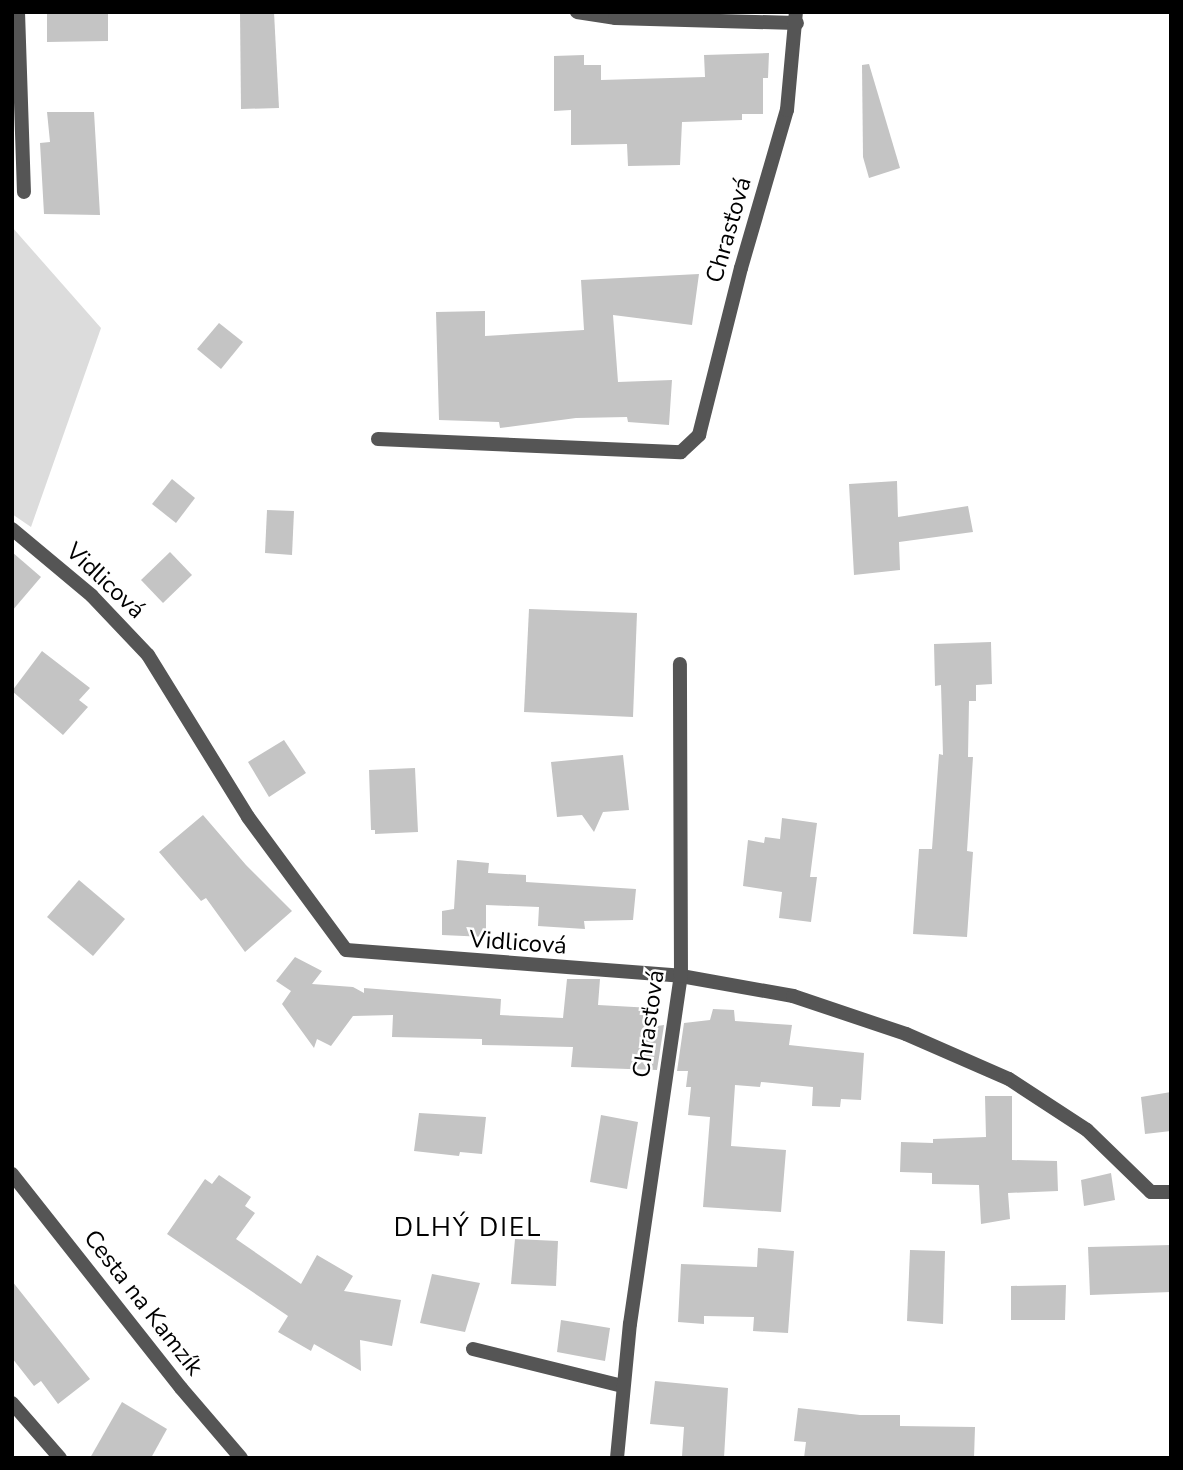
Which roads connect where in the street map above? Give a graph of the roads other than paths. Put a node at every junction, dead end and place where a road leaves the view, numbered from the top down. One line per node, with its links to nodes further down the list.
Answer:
1 (18, 12): 4 (street)
2 (577, 12): 3 (street)
3 (796, 18): 5 (street, Chrasťová)
4 (24, 192)
5 (378, 439)
6 (12, 530): 8 (street, Vidlicová)
7 (680, 664): 8 (street, Chrasťová)
8 (681, 976): 10 (street, Vidlicová); 12 (street, Chrasťová)
9 (12, 1174): 15 (street, Cesta na Kamzík)
10 (1171, 1192)
11 (473, 1349): 12 (street)
12 (623, 1386): 16 (street, Chrasťová)
13 (12, 1403): 14 (street)
14 (60, 1458)
15 (241, 1458)
16 (617, 1458)

